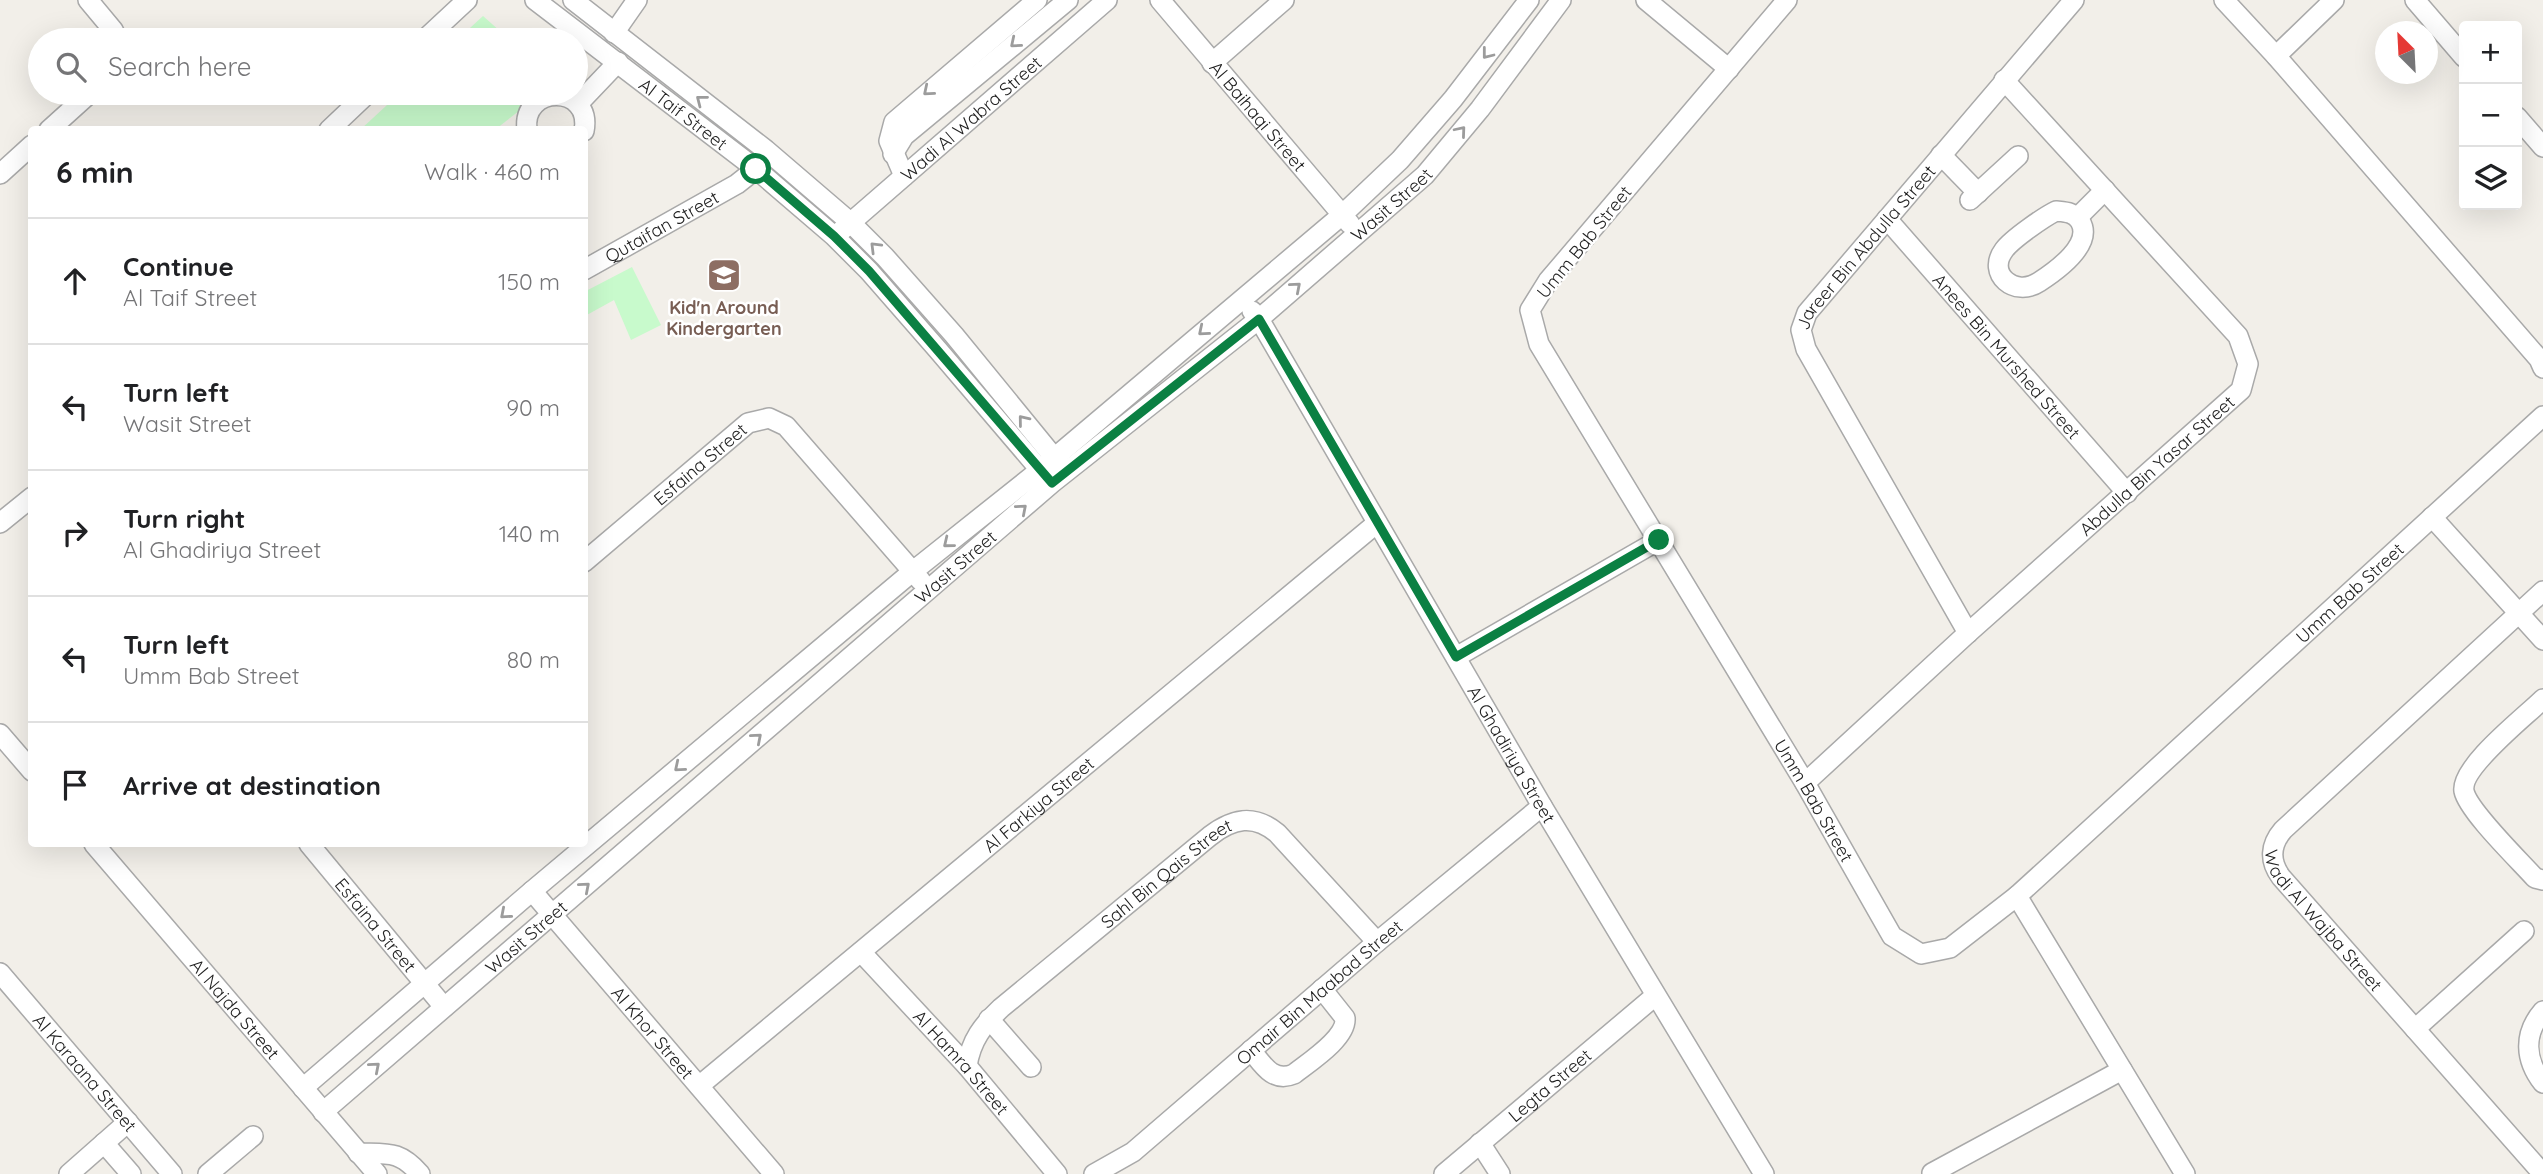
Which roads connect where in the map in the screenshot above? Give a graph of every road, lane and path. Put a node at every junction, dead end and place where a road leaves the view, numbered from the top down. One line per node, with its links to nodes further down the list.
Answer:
1 (88, 0): 19 (street)
2 (467, 0): 20 (street)
3 (535, 0): 21 (street, Al Taif Street)
4 (573, 0): 22 (street, Al Taif Street)
5 (637, 0): 22 (street)
6 (1037, 0): 43 (street, one-way to 43)
7 (1068, 0): 43 (street, one-way to 43)
8 (1160, 0): 27 (street, Al Baihaqi Street)
9 (1284, 0): 27 (street)
10 (1529, 0): 50 (street, Wasit Street, one-way to 50)
11 (1561, 0): 54 (street, Wasit Street, one-way to 11)
12 (1646, 0): 28 (street)
13 (1787, 0): 28 (street, Umm Bab Street)
14 (2074, 0): 29 (street, Jareer Bin Abdulla Street)
15 (2224, 0): 25 (street)
16 (2334, 0): 25 (street)
17 (2415, 0): 24 (street)
18 (1096, 3): 48 (street, Wadi Al Wabra Street)
19 (111, 28)
20 (437, 28)
21 (572, 28)
22 (614, 33): 42 (street, Al Taif Street, one-way to 22)
23 (588, 40): 26 (street, Al Taif Street)
24 (2459, 51)
25 (2276, 55): 59 (street)
26 (618, 62): 30 (street); 46 (street, Al Taif Street)
27 (1212, 63): 50 (street, Al Baihaqi Street)
28 (1728, 69): 67 (street, Umm Bab Street)
29 (2004, 80): 44 (street, Jareer Bin Abdulla Street); 49 (street, Abdulla Bin Yasar Street)
30 (588, 94)
31 (77, 105): 36 (street)
32 (355, 105): 37 (street)
33 (533, 105): 38 (street)
34 (579, 105): 39 (street)
35 (2522, 123): 40 (street)
36 (53, 126)
37 (333, 126)
38 (527, 126)
39 (584, 126)
40 (2543, 147)
41 (28, 149): 47 (street)
42 (766, 150): 46 (street, Qutaifan Street); 53 (street, Al Taif Street)
43 (893, 153): 48 (street)
44 (1941, 155): 45 (street); 52 (street, Jareer Bin Abdulla Street)
45 (2018, 156)
46 (756, 169): 55 (street, Al Taif Street); 56 (street, Qutaifan Street)
47 (0, 174)
48 (904, 176): 53 (street, Wadi Al Wabra Street)
49 (2105, 190): 51 (street); 62 (street, Abdulla Bin Yasar Street)
50 (1342, 215): 54 (street, Al Baihaqi Street); 57 (street, Wasit Street)
51 (2078, 217): 51 (street)
52 (1887, 219): 62 (street, Anees Bin Murshed Street); 73 (street, Jareer Bin Abdulla Street)
53 (850, 222): 55 (street, Wadi Al Wabra Street); 61 (street, Al Taif Street, one-way to 53)
54 (1357, 233): 58 (street, Wasit Street, one-way to 54)
55 (834, 236): 61 (street, Al Taif Street)
56 (588, 268)
57 (1240, 299): 58 (street, Al Ghadiriya Street); 61 (street, Wasit Street, one-way to 61)
58 (1259, 319): 61 (street, Wasit Street); 66 (street, Al Ghadiriya Street)
59 (2543, 368)
60 (2543, 416): 64 (street, Umm Bab Street)
61 (1053, 471): 69 (street, Wasit Street, one-way to 69); 70 (street, Wasit Street, one-way to 61)
62 (2127, 493): 73 (street, Abdulla Bin Yasar Street)
63 (28, 500): 65 (street)
64 (2432, 517): 72 (street); 87 (street, Umm Bab Street)
65 (0, 523)
66 (1377, 523): 75 (street, Al Ghadiriya Street); 91 (street, Al Farkiya Street)
67 (1659, 540): 75 (street); 79 (street, Umm Bab Street)
68 (588, 559): 69 (street, Esfaina Street)
69 (912, 572): 70 (street, Esfaina Street); 81 (street, Wasit Street, one-way to 81)
70 (929, 589): 88 (street, Wasit Street, one-way to 70)
71 (2543, 591): 72 (street, Wadi Al Wajba Street)
72 (2519, 613): 74 (street); 99 (street, Wadi Al Wajba Street)
73 (1968, 633): 79 (street, Abdulla Bin Yasar Street)
74 (2543, 640)
75 (1456, 657): 80 (street, Al Ghadiriya Street)
76 (2543, 699): 85 (street)
77 (0, 734): 78 (street)
78 (28, 761)
79 (1805, 783): 87 (street, Umm Bab Street)
80 (1542, 806): 90 (street, Omair Bin Maabad Street); 95 (street, Al Ghadiriya Street)
81 (588, 844)
82 (97, 847): 106 (street, Al Najda Street)
83 (312, 847): 93 (street, Esfaina Street)
84 (584, 847): 86 (street, Wasit Street, one-way to 86)
85 (2543, 880)
86 (532, 891): 88 (street, Al Khor Street); 93 (street, Wasit Street, one-way to 93)
87 (2017, 896): 103 (street)
88 (552, 915): 96 (street, Wasit Street); 105 (street, Al Khor Street)
89 (2524, 930): 99 (street)
90 (1377, 942): 94 (street, Omair Bin Maabad Street); 98 (street, Sahl Bin Qais Street)
91 (861, 951): 101 (street, Al Hamra Street); 105 (street, Al Farkiya Street)
92 (0, 973): 108 (street, Al Karaana Street)
93 (425, 983): 96 (street, Esfaina Street); 106 (street, Wasit Street)
94 (1322, 989): 100 (street, Omair Bin Maabad Street); 100 (street)
95 (1655, 996): 111 (street, Legta Street); 125 (street, Al Ghadiriya Street)
96 (444, 1007): 107 (street, Wasit Street, one-way to 96)
97 (2543, 1011): 104 (street)
98 (989, 1019): 101 (street, Sahl Bin Qais Street); 102 (street)
99 (2415, 1029): 127 (street, Wadi Al Wajba Street)
100 (1251, 1050): 122 (street, Omair Bin Maabad Street)
101 (967, 1066): 121 (street, Al Hamra Street)
102 (1031, 1067)
103 (2122, 1070): 113 (street); 126 (street)
104 (2543, 1083)
105 (699, 1086): 120 (street, Al Khor Street)
106 (303, 1088): 107 (street, Al Najda Street)
107 (323, 1112): 112 (street, Al Najda Street)
108 (128, 1122): 110 (street); 116 (street, Al Karaana Street)
109 (253, 1136): 117 (street)
110 (104, 1143): 114 (street); 115 (street)
111 (1480, 1143): 123 (street, Legta Street); 124 (street)
112 (358, 1153): 118 (street, Al Najda Street); 119 (street)
113 (1932, 1173)
114 (69, 1174)
115 (131, 1174)
116 (172, 1174)
117 (208, 1174)
118 (377, 1174)
119 (420, 1174)
120 (774, 1174)
121 (1057, 1174)
122 (1094, 1174)
123 (1444, 1174)
124 (1500, 1174)
125 (1764, 1174)
126 (2185, 1174)
127 (2543, 1174)

